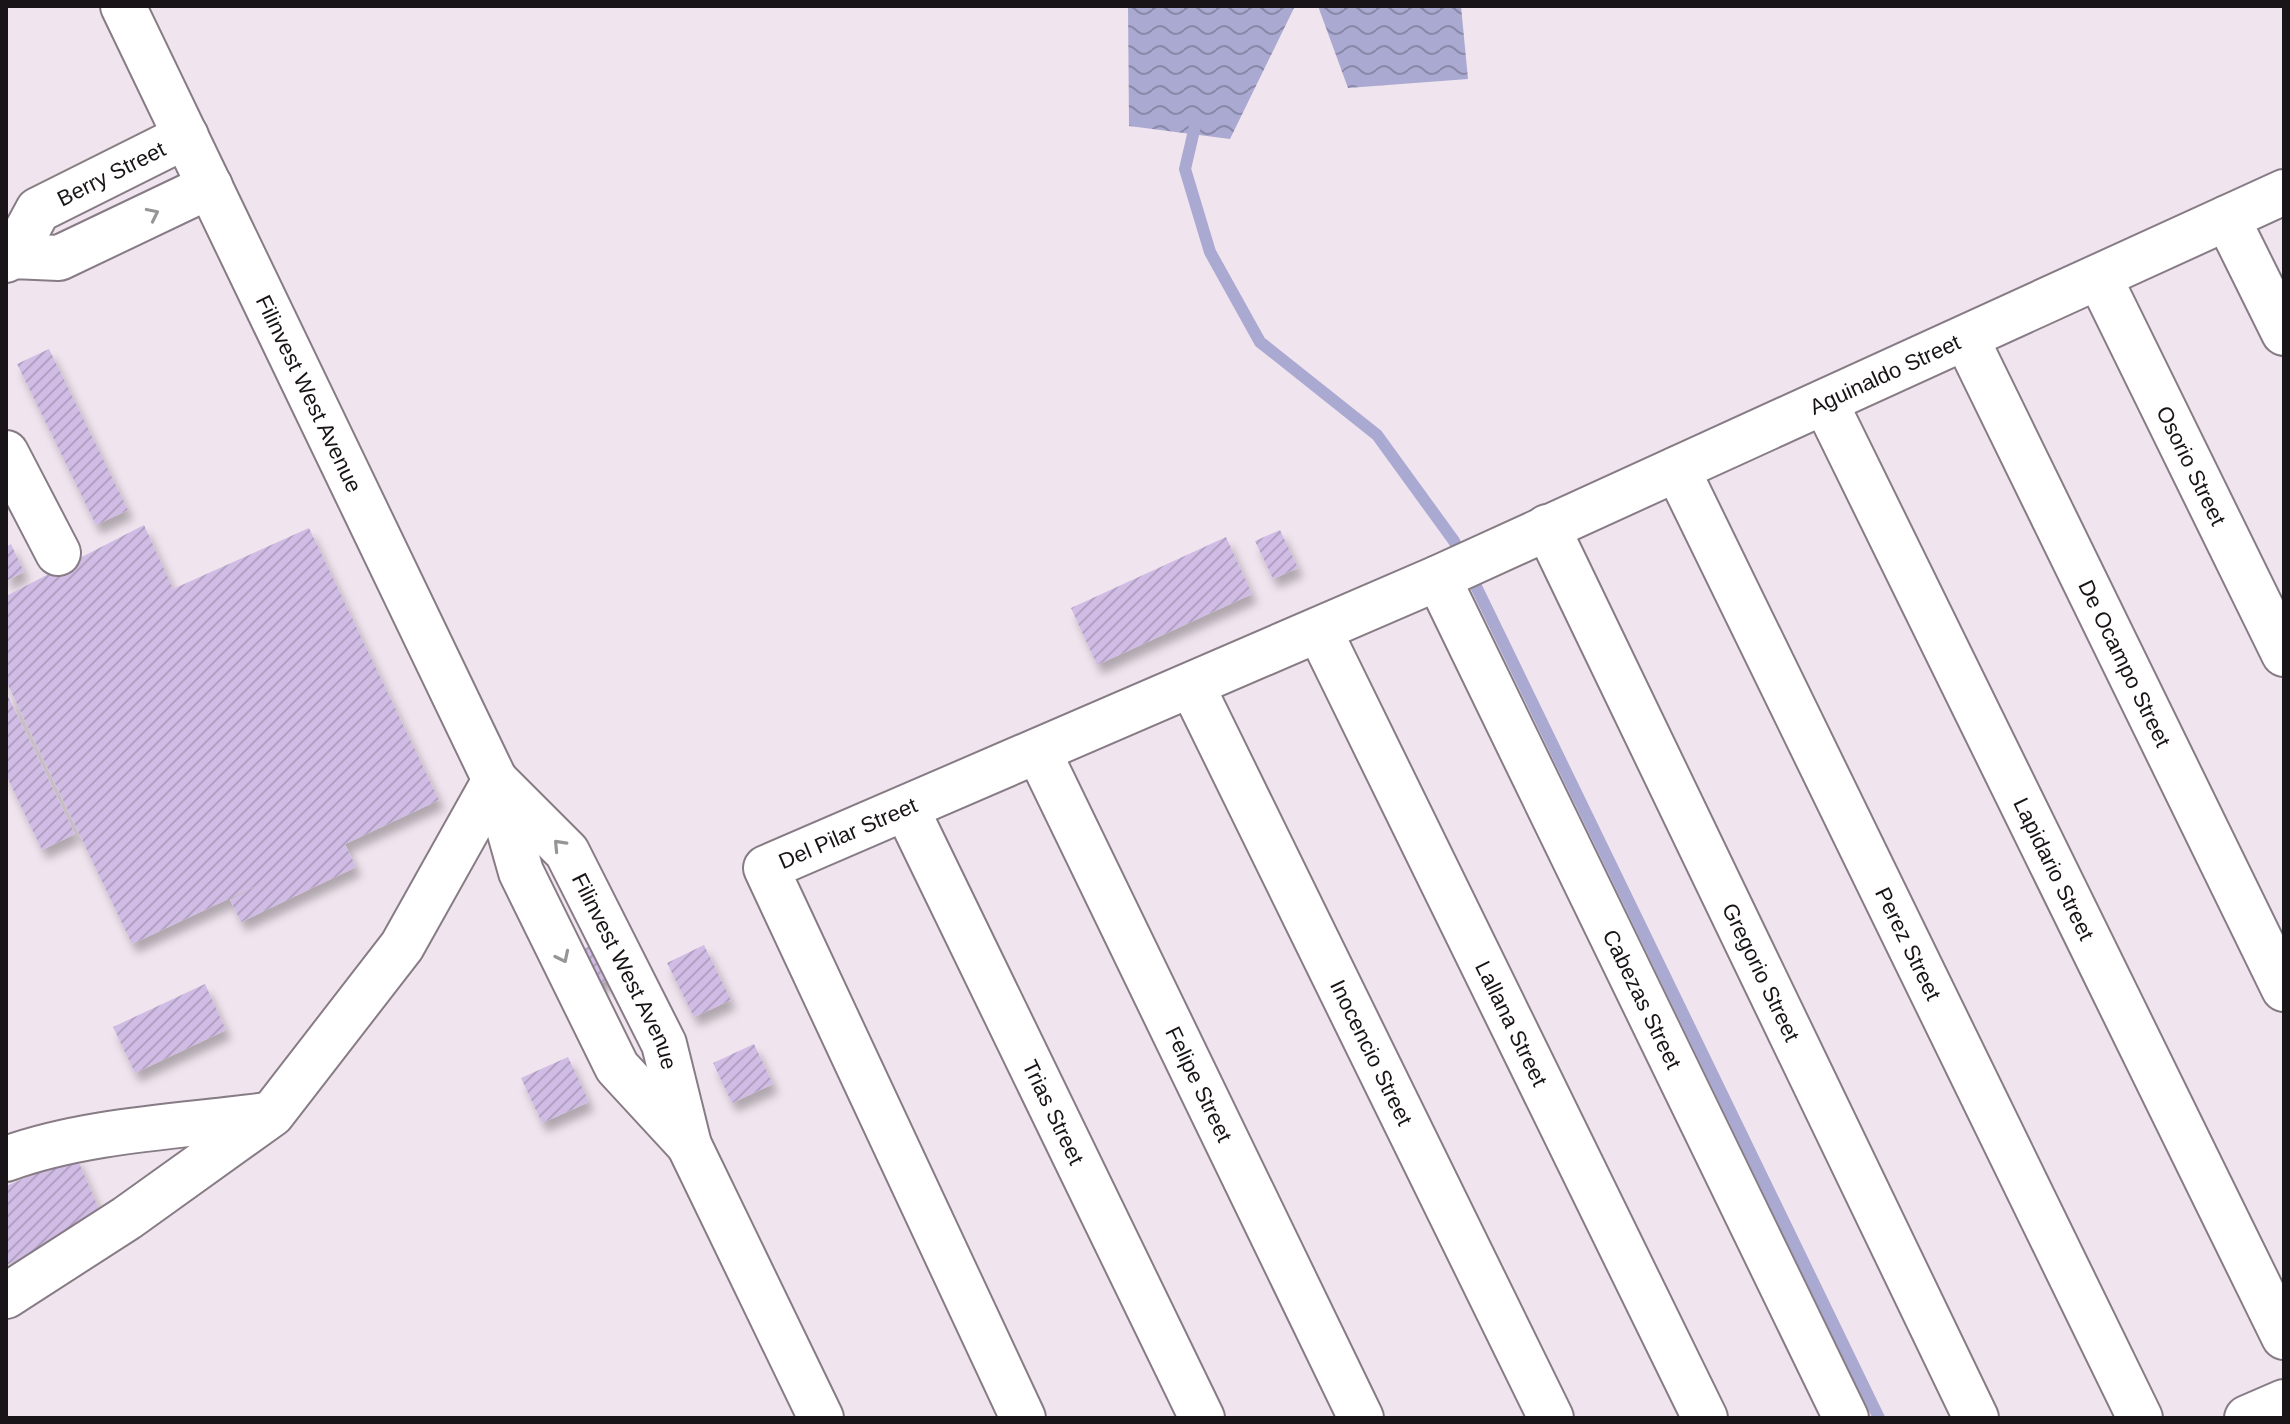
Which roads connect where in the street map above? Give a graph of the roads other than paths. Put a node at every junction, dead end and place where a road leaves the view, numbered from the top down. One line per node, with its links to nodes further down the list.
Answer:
1 (123, 6): 2 (street, Filinvest West Avenue)
2 (186, 136): 3 (street, Filinvest West Avenue); 6 (street, Berry Street)
3 (210, 186): 6 (street, Berry Street, one-way to 3); 20 (street, Filinvest West Avenue)
4 (2284, 192): 5 (street, Aguinaldo Street)
5 (2227, 218): 7 (street, Aguinaldo Street); 8 (street)
6 (10, 258)
7 (2099, 277): 9 (street, Aguinaldo Street); 17 (street, Osorio Street)
8 (2284, 333)
9 (1966, 338): 10 (street, Aguinaldo Street); 22 (street, De Ocampo Street)
10 (1825, 402): 12 (street, Aguinaldo Street); 26 (street, Lapidario Street)
11 (8, 461): 14 (street)
12 (1677, 469): 13 (street, Aguinaldo Street); 36 (street, Perez Street)
13 (1547, 527): 15 (street, Aguinaldo Street); 35 (street, Gregorio Street)
14 (58, 553)
15 (1456, 569): 16 (street, Del Pilar Street); 34 (street, Cabezas Street)
16 (1319, 630): 18 (street, Del Pilar Street); 33 (street, Lallana Street)
17 (2284, 654)
18 (1192, 686): 19 (street, Del Pilar Street); 32 (street, Inocencio Street)
19 (1038, 751): 21 (street, Del Pilar Street); 31 (street, Felipe Street)
20 (495, 780): 23 (street); 28 (street, Filinvest West Avenue)
21 (906, 808): 29 (street, Del Pilar Street); 30 (street, Trias Street)
22 (2284, 989)
23 (272, 1114): 24 (street); 25 (street)
24 (6, 1159)
25 (6, 1296)
26 (2284, 1337)
27 (2284, 1402): 37 (street)
28 (821, 1418)
29 (1023, 1418)
30 (1202, 1418)
31 (1361, 1418)
32 (1551, 1418)
33 (1705, 1418)
34 (1846, 1418)
35 (1976, 1418)
36 (2140, 1418)
37 (2247, 1418)

